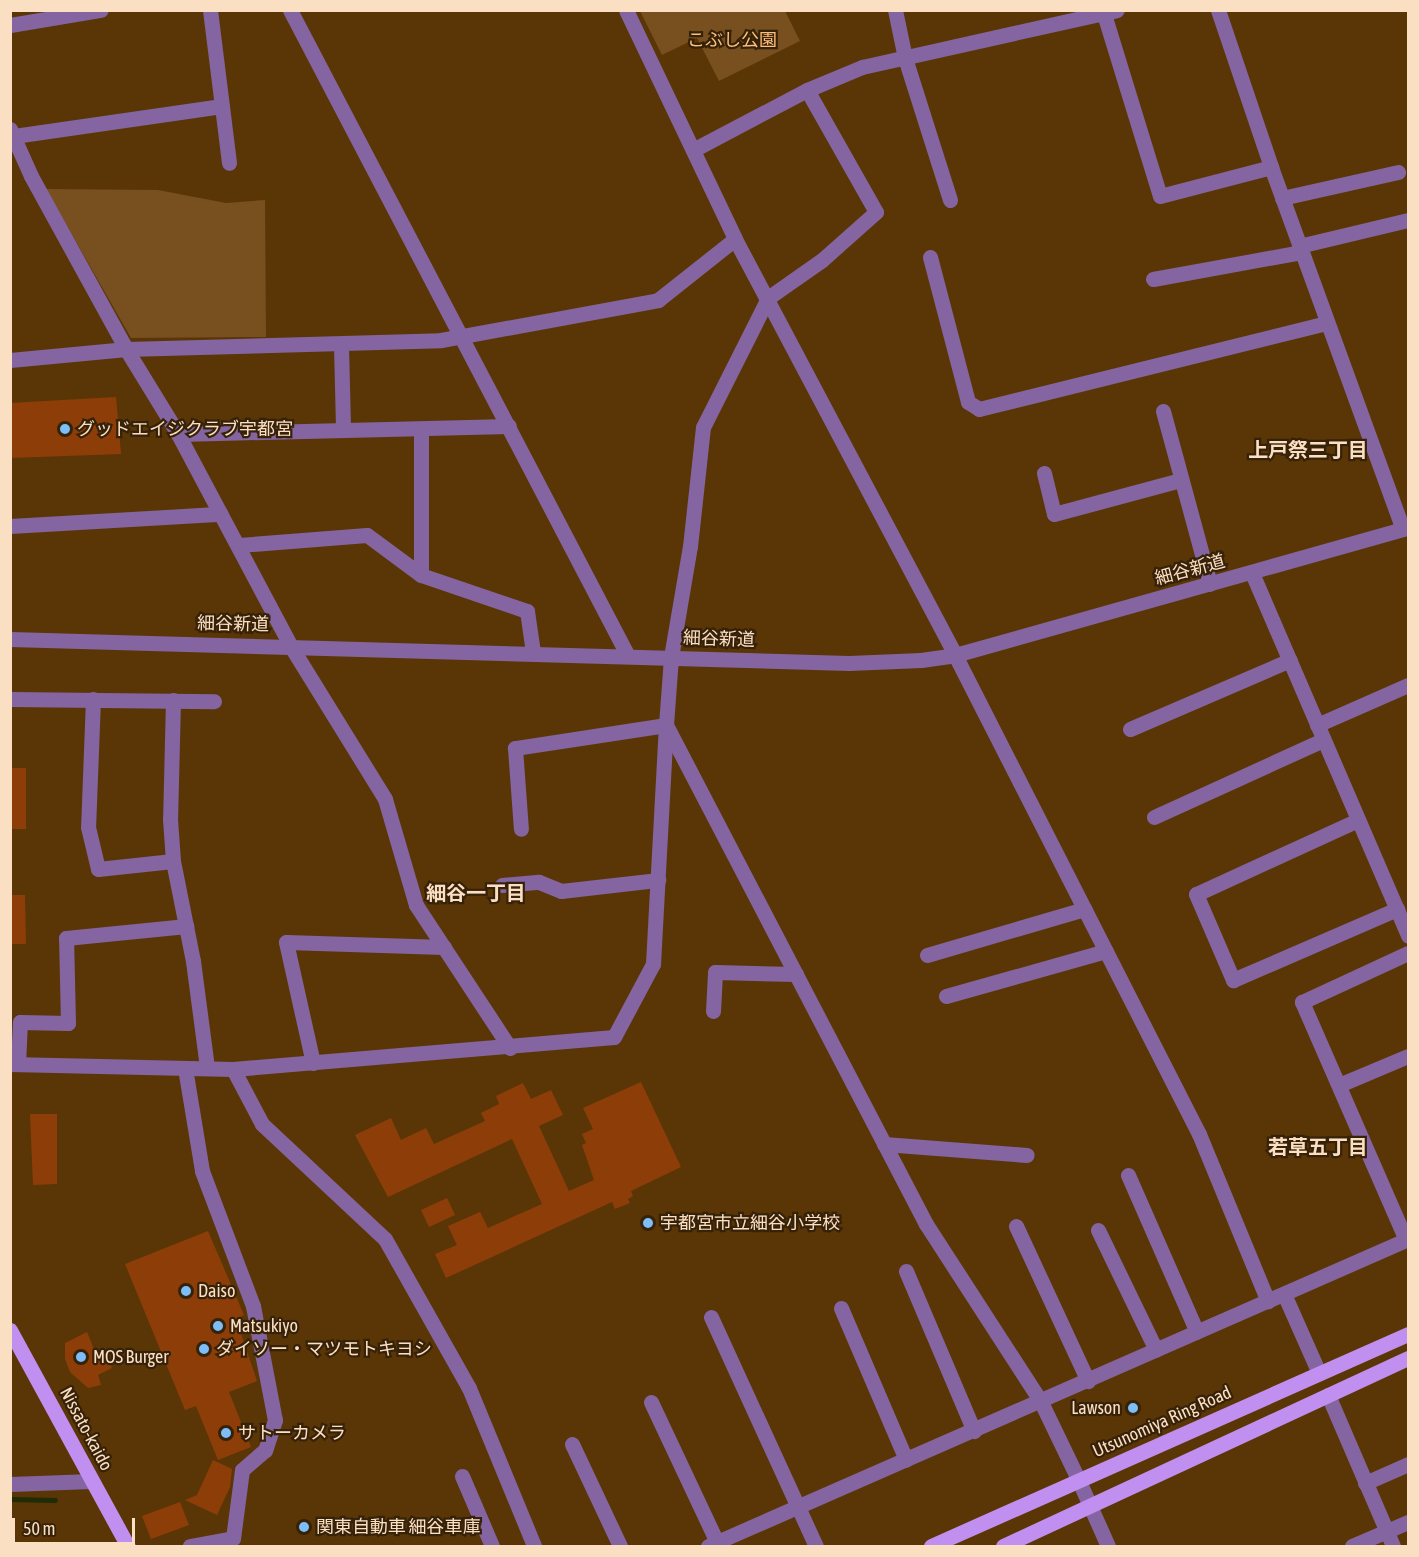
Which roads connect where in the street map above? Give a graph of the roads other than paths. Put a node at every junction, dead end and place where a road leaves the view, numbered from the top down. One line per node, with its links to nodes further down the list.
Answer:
1 (101, 10): 8 (street)
2 (210, 10): 11 (street)
3 (290, 10): 26 (street)
4 (626, 10): 13 (street)
5 (895, 10): 9 (street)
6 (1218, 10): 15 (street)
7 (1111, 12): 9 (street); 15 (street)
8 (10, 25)
9 (905, 58): 10 (street); 18 (street)
10 (807, 90): 13 (street); 24 (street)
11 (222, 106): 12 (street); 14 (street)
12 (12, 132): 28 (street)
13 (693, 150): 20 (street)
14 (229, 163)
15 (1271, 167): 17 (street)
16 (1398, 172): 17 (street)
17 (1282, 198): 21 (street)
18 (950, 200)
19 (1408, 220): 21 (street)
20 (735, 239): 24 (street); 26 (street)
21 (1300, 249): 23 (street); 25 (street)
22 (930, 257): 25 (street)
23 (1152, 279)
24 (768, 298): 47 (street); 49 (street)
25 (1328, 323): 39 (street)
26 (460, 337): 27 (street); 31 (street)
27 (340, 345): 28 (street); 32 (street)
28 (126, 349): 29 (street); 34 (street)
29 (10, 360)
30 (1163, 411): 36 (street)
31 (509, 426): 33 (street); 48 (street)
32 (343, 429): 33 (street); 34 (street)
33 (421, 429): 42 (street)
34 (177, 434): 37 (street)
35 (1044, 473): 36 (street)
36 (1182, 480): 43 (street)
37 (221, 514): 38 (street); 40 (street)
38 (10, 526)
39 (1406, 529): 41 (street, 細谷新道)
40 (239, 546): 42 (street); 45 (street)
41 (1252, 573): 43 (street, 細谷新道); 50 (street)
42 (421, 575): 46 (street)
43 (1210, 584): 47 (street, 細谷新道)
44 (10, 639): 45 (street, 細谷新道)
45 (290, 645): 46 (street, 細谷新道); 70 (street)
46 (534, 652): 48 (street, 細谷新道)
47 (955, 655): 49 (street, 細谷新道); 66 (street)
48 (628, 656): 49 (street, 細谷新道)
49 (671, 657): 56 (street)
50 (1290, 660): 57 (street); 58 (street)
51 (1408, 685): 57 (street)
52 (10, 699): 53 (street)
53 (93, 699): 54 (street); 63 (street)
54 (173, 700): 55 (street); 63 (street)
55 (214, 701)
56 (666, 725): 62 (street); 64 (street); 74 (street)
57 (1317, 725): 59 (street)
58 (1130, 729)
59 (1323, 740): 60 (street); 61 (street)
60 (1154, 817)
61 (1358, 820): 67 (street); 67 (street)
62 (521, 829)
63 (173, 861): 68 (street)
64 (658, 880): 65 (street); 77 (street)
65 (502, 885)
66 (1084, 909): 71 (street); 73 (street)
67 (1397, 909): 69 (street)
68 (186, 926): 80 (street); 82 (street)
69 (1408, 936)
70 (444, 947): 77 (street); 79 (street)
71 (1106, 951): 75 (street); 93 (street)
72 (1408, 953): 84 (street)
73 (927, 955)
74 (796, 974): 76 (street); 85 (street)
75 (946, 996)
76 (713, 1011)
77 (510, 1048): 79 (street)
78 (1408, 1056): 84 (street)
79 (313, 1063): 83 (street)
80 (14, 1064): 81 (street)
81 (185, 1068): 82 (street); 121 (street)
82 (207, 1068): 83 (street)
83 (233, 1069): 123 (street)
84 (1339, 1085): 90 (street)
85 (884, 1144): 86 (street); 105 (street)
86 (1027, 1155)
87 (1128, 1175): 97 (street)
88 (1016, 1226): 102 (street)
89 (1098, 1230): 99 (street)
90 (1407, 1240): 92 (street)
91 (906, 1271): 106 (street)
92 (1284, 1294): 93 (street); 101 (street)
93 (1268, 1300): 97 (street)
94 (841, 1308): 108 (street)
95 (711, 1317): 116 (street)
96 (10, 1330): 111 (main road, Nissato-kaido)
97 (1197, 1332): 99 (street)
98 (1408, 1334): 101 (main road, Utsunomiya Ring Road)
99 (1156, 1350): 102 (street)
100 (1408, 1358): 103 (main road)
101 (1319, 1374): 112 (main road, Utsunomiya Ring Road)
102 (1088, 1381): 105 (street)
103 (1328, 1395): 113 (street); 115 (main road)
104 (651, 1402): 119 (street)
105 (1041, 1402): 106 (street); 112 (street)
106 (974, 1431): 108 (street)
107 (572, 1444): 124 (street)
108 (906, 1460): 116 (street)
109 (1408, 1464): 113 (street)
110 (462, 1476): 122 (street)
111 (92, 1481): 114 (street); 120 (main road, Nissato-kaido)
112 (1079, 1481): 115 (street); 126 (main road, Utsunomiya Ring Road)
113 (1365, 1483): 118 (street)
114 (10, 1484)
115 (1089, 1504): 127 (main road); 128 (street)
116 (798, 1507): 119 (street); 125 (street)
117 (1408, 1522): 118 (street)
118 (1386, 1531): 129 (street); 130 (street)
119 (719, 1544)
120 (128, 1546)
121 (190, 1546)
122 (492, 1546)
123 (534, 1546)
124 (620, 1546)
125 (816, 1546)
126 (932, 1546)
127 (1003, 1546)
128 (1108, 1546)
129 (1352, 1546)
130 (1393, 1546)

